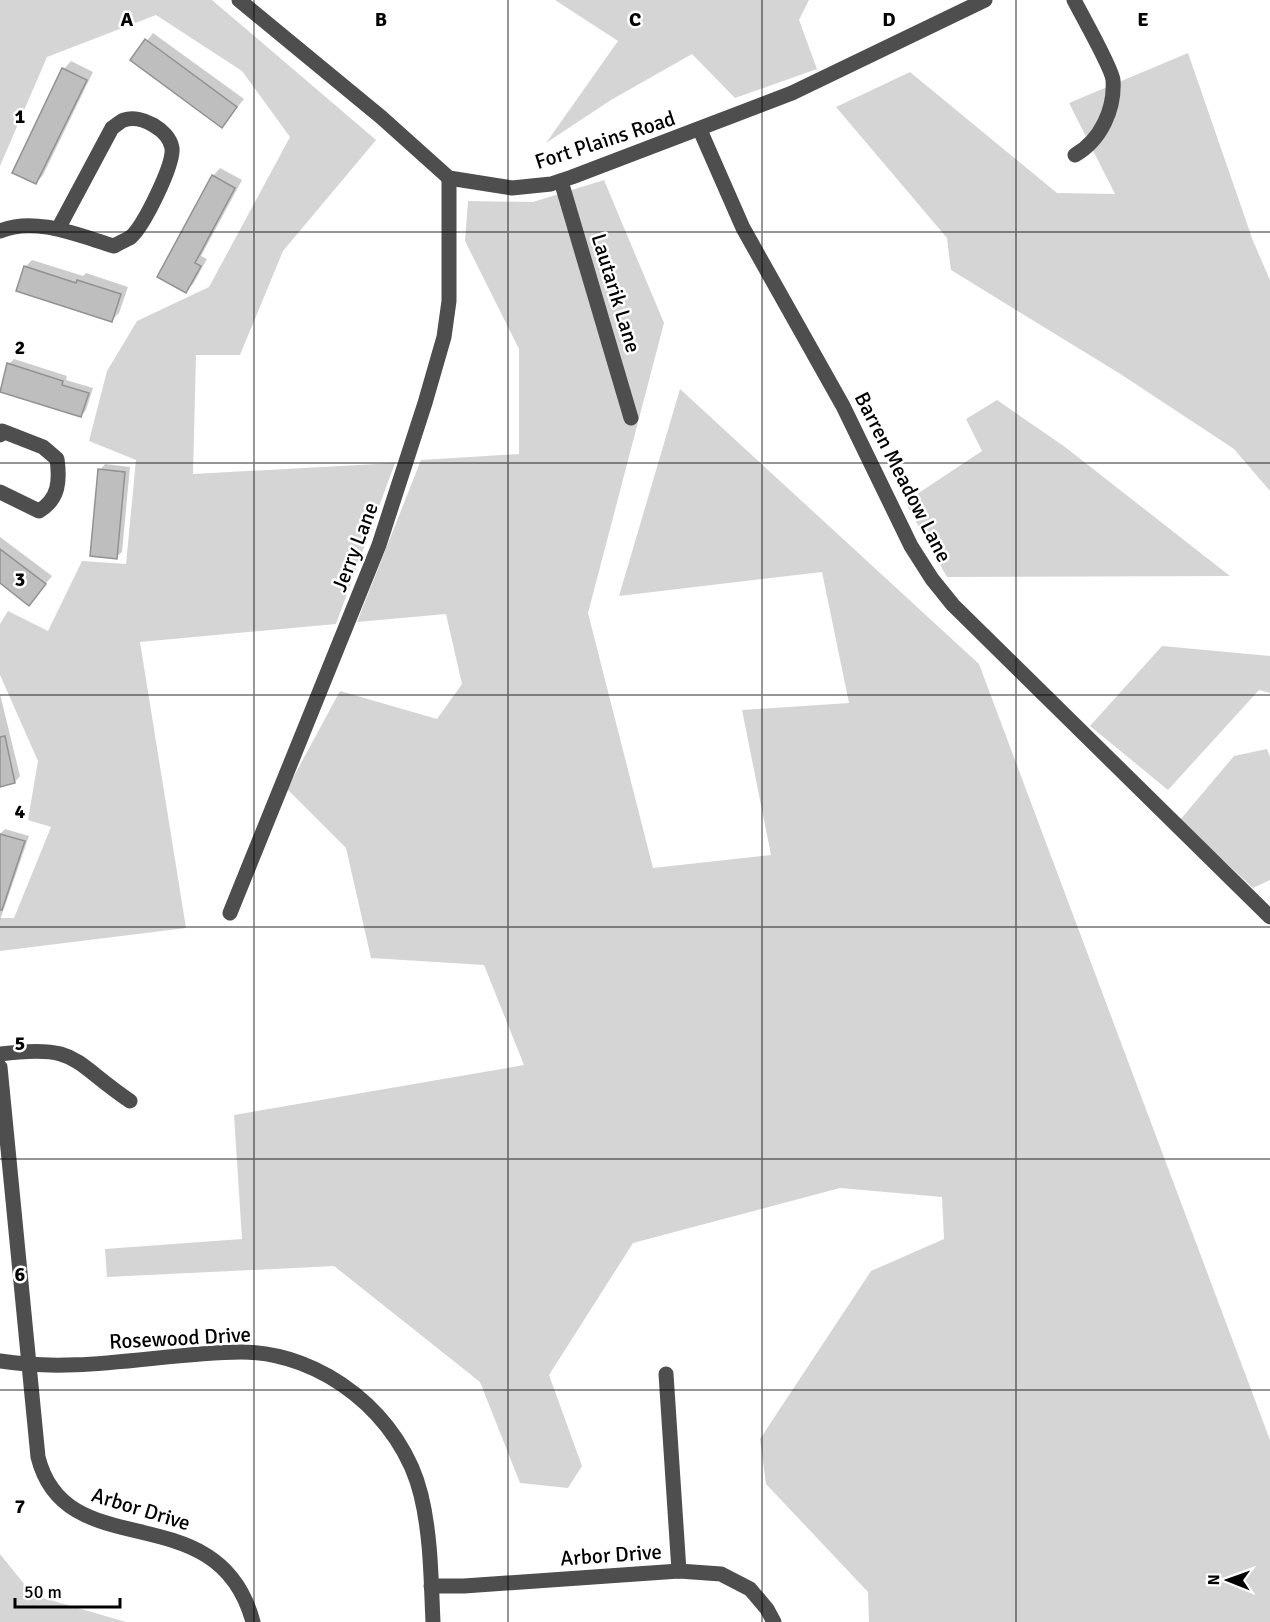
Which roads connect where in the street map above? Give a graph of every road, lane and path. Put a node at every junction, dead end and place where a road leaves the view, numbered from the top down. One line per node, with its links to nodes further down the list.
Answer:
1 (239, 0): 6 (street)
2 (1074, 0): 5 (street)
3 (981, 1): 4 (street, Fort Plains Road)
4 (700, 130): 7 (street, Fort Plains Road); 14 (street, Barren Meadow Lane)
5 (1075, 155)
6 (449, 178): 7 (street, Fort Plains Road); 13 (street, Jerry Lane)
7 (561, 181): 10 (street, Lautarik Lane)
8 (58, 229): 8 (street); 9 (street)
9 (0, 231)
10 (632, 418)
11 (0, 435): 12 (street)
12 (0, 492)
13 (230, 913)
14 (1270, 917)
15 (0, 1054): 17 (street)
16 (0, 1067): 19 (street, Arbor Drive)
17 (130, 1101)
18 (0, 1361): 19 (street, Rosewood Drive)
19 (29, 1365): 22 (street, Rosewood Drive); 23 (street, Arbor Drive)
20 (666, 1374): 21 (street)
21 (679, 1571): 22 (street, Arbor Drive); 25 (street, Arbor Drive)
22 (431, 1586): 24 (street, Rosewood Drive)
23 (253, 1622)
24 (433, 1622)
25 (774, 1622)

